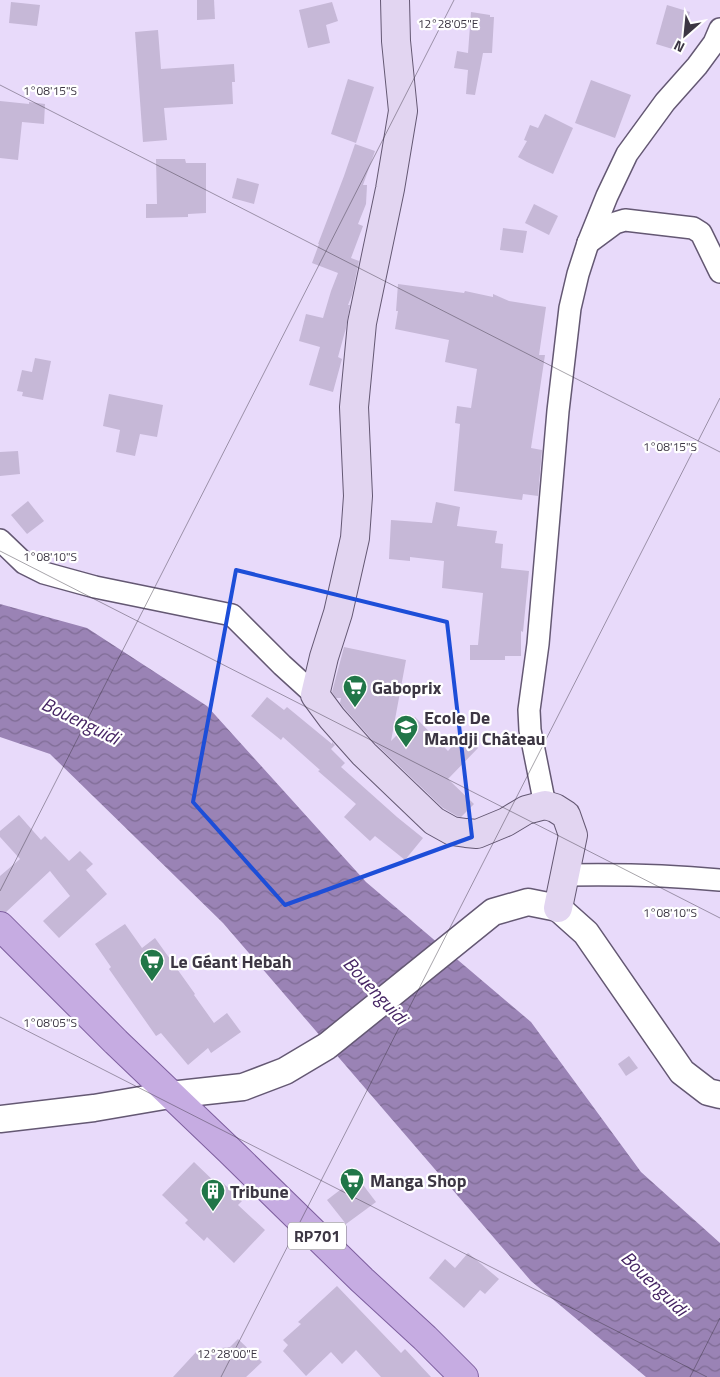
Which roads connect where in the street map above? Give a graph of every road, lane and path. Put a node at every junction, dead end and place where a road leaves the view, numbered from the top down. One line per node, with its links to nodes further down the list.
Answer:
1 (395, 0): 6 (main road)
2 (720, 29): 3 (street)
3 (588, 243): 4 (street); 7 (street)
4 (720, 272)
5 (0, 540): 6 (street)
6 (315, 695): 7 (main road)
7 (545, 805): 8 (main road)
8 (565, 875): 9 (street); 10 (main road)
9 (720, 880)
10 (558, 908): 12 (street); 13 (street)
11 (0, 926): 12 (main road, RP701)
12 (170, 1095): 14 (street); 15 (main road, RP701)
13 (720, 1095)
14 (0, 1120)
15 (464, 1377)

